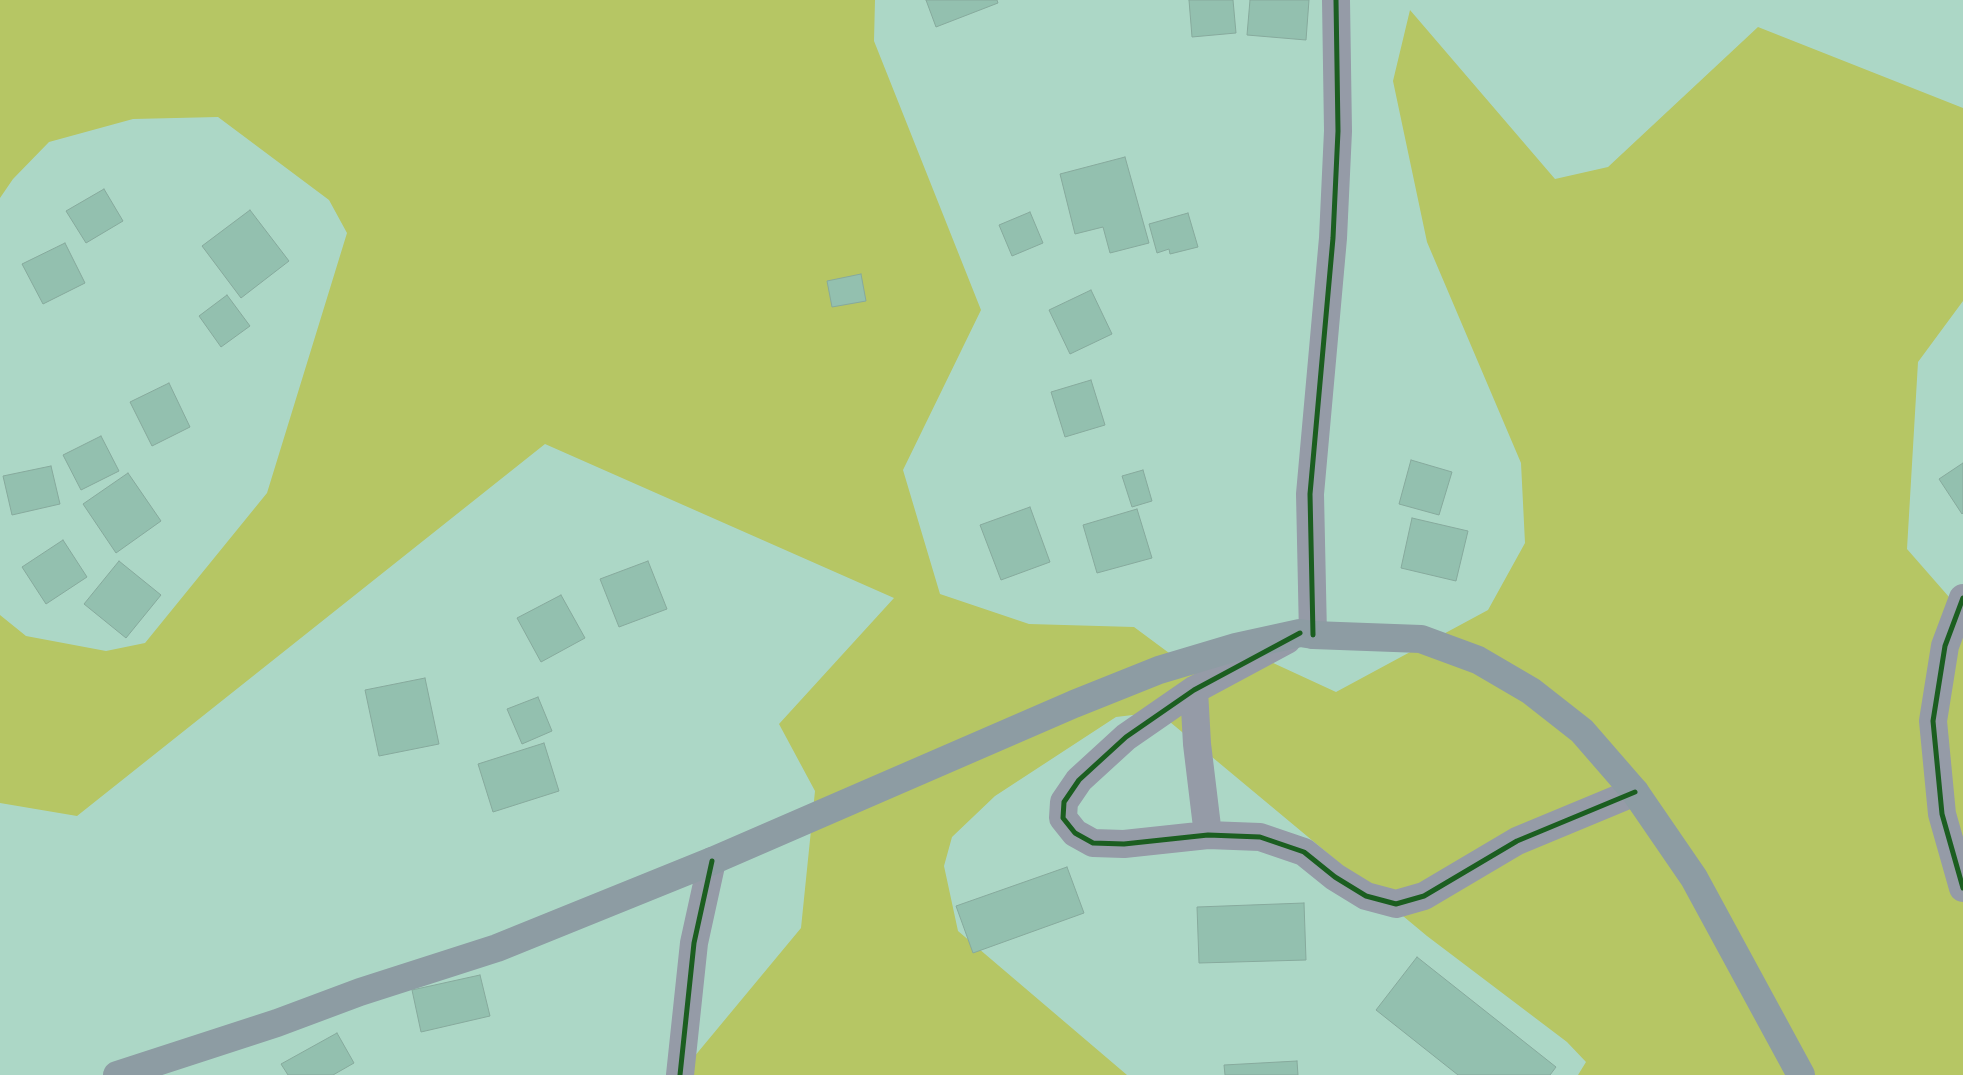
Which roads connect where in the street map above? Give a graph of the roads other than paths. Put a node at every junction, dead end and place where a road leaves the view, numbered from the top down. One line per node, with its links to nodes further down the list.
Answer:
1 (1336, 0): 3 (street)
2 (1963, 598): 8 (street)
3 (1306, 634): 4 (street); 5 (main road); 7 (main road)
4 (1194, 690): 6 (street); 6 (street)
5 (1635, 792): 6 (street); 11 (main road)
6 (1208, 835)
7 (712, 861): 9 (main road); 10 (street)
8 (1963, 888)
9 (117, 1075)
10 (680, 1075)
11 (1801, 1075)

